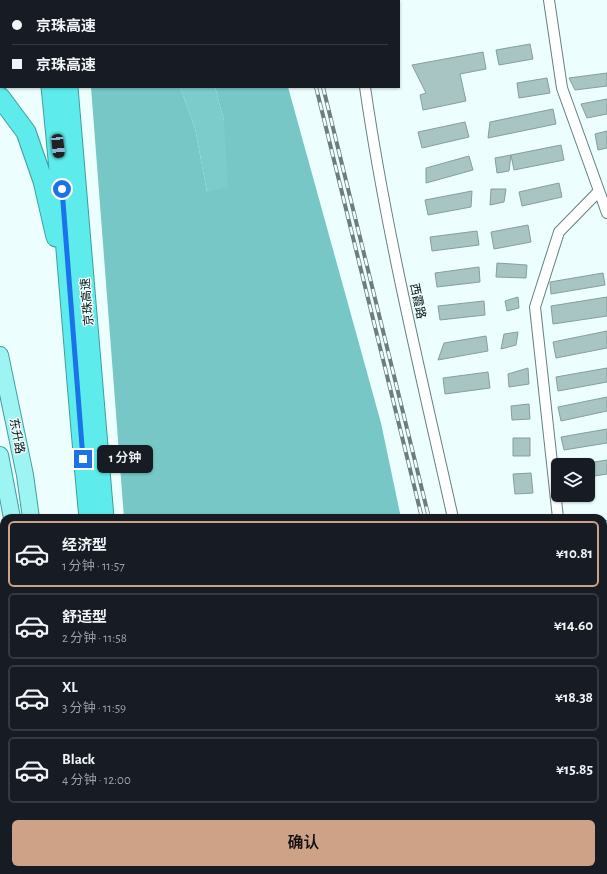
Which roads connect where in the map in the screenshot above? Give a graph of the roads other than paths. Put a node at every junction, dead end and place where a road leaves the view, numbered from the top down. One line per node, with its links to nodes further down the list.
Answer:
1 (550, 0): 6 (street)
2 (51, 88): 10 (highway, 京珠高速)
3 (69, 88): 16 (highway, 京珠高速)
4 (365, 88): 17 (street, 西霞路)
5 (0, 97): 10 (highway)
6 (599, 191): 7 (street); 18 (street)
7 (607, 213)
8 (0, 355): 14 (main road, 东升路)
9 (0, 374): 13 (main road, 东升路)
10 (79, 414): 15 (highway, 京珠高速)
11 (0, 454): 12 (main road)
12 (11, 514)
13 (22, 514)
14 (30, 514)
15 (89, 514)
16 (104, 514)
17 (451, 514)
18 (558, 514)

